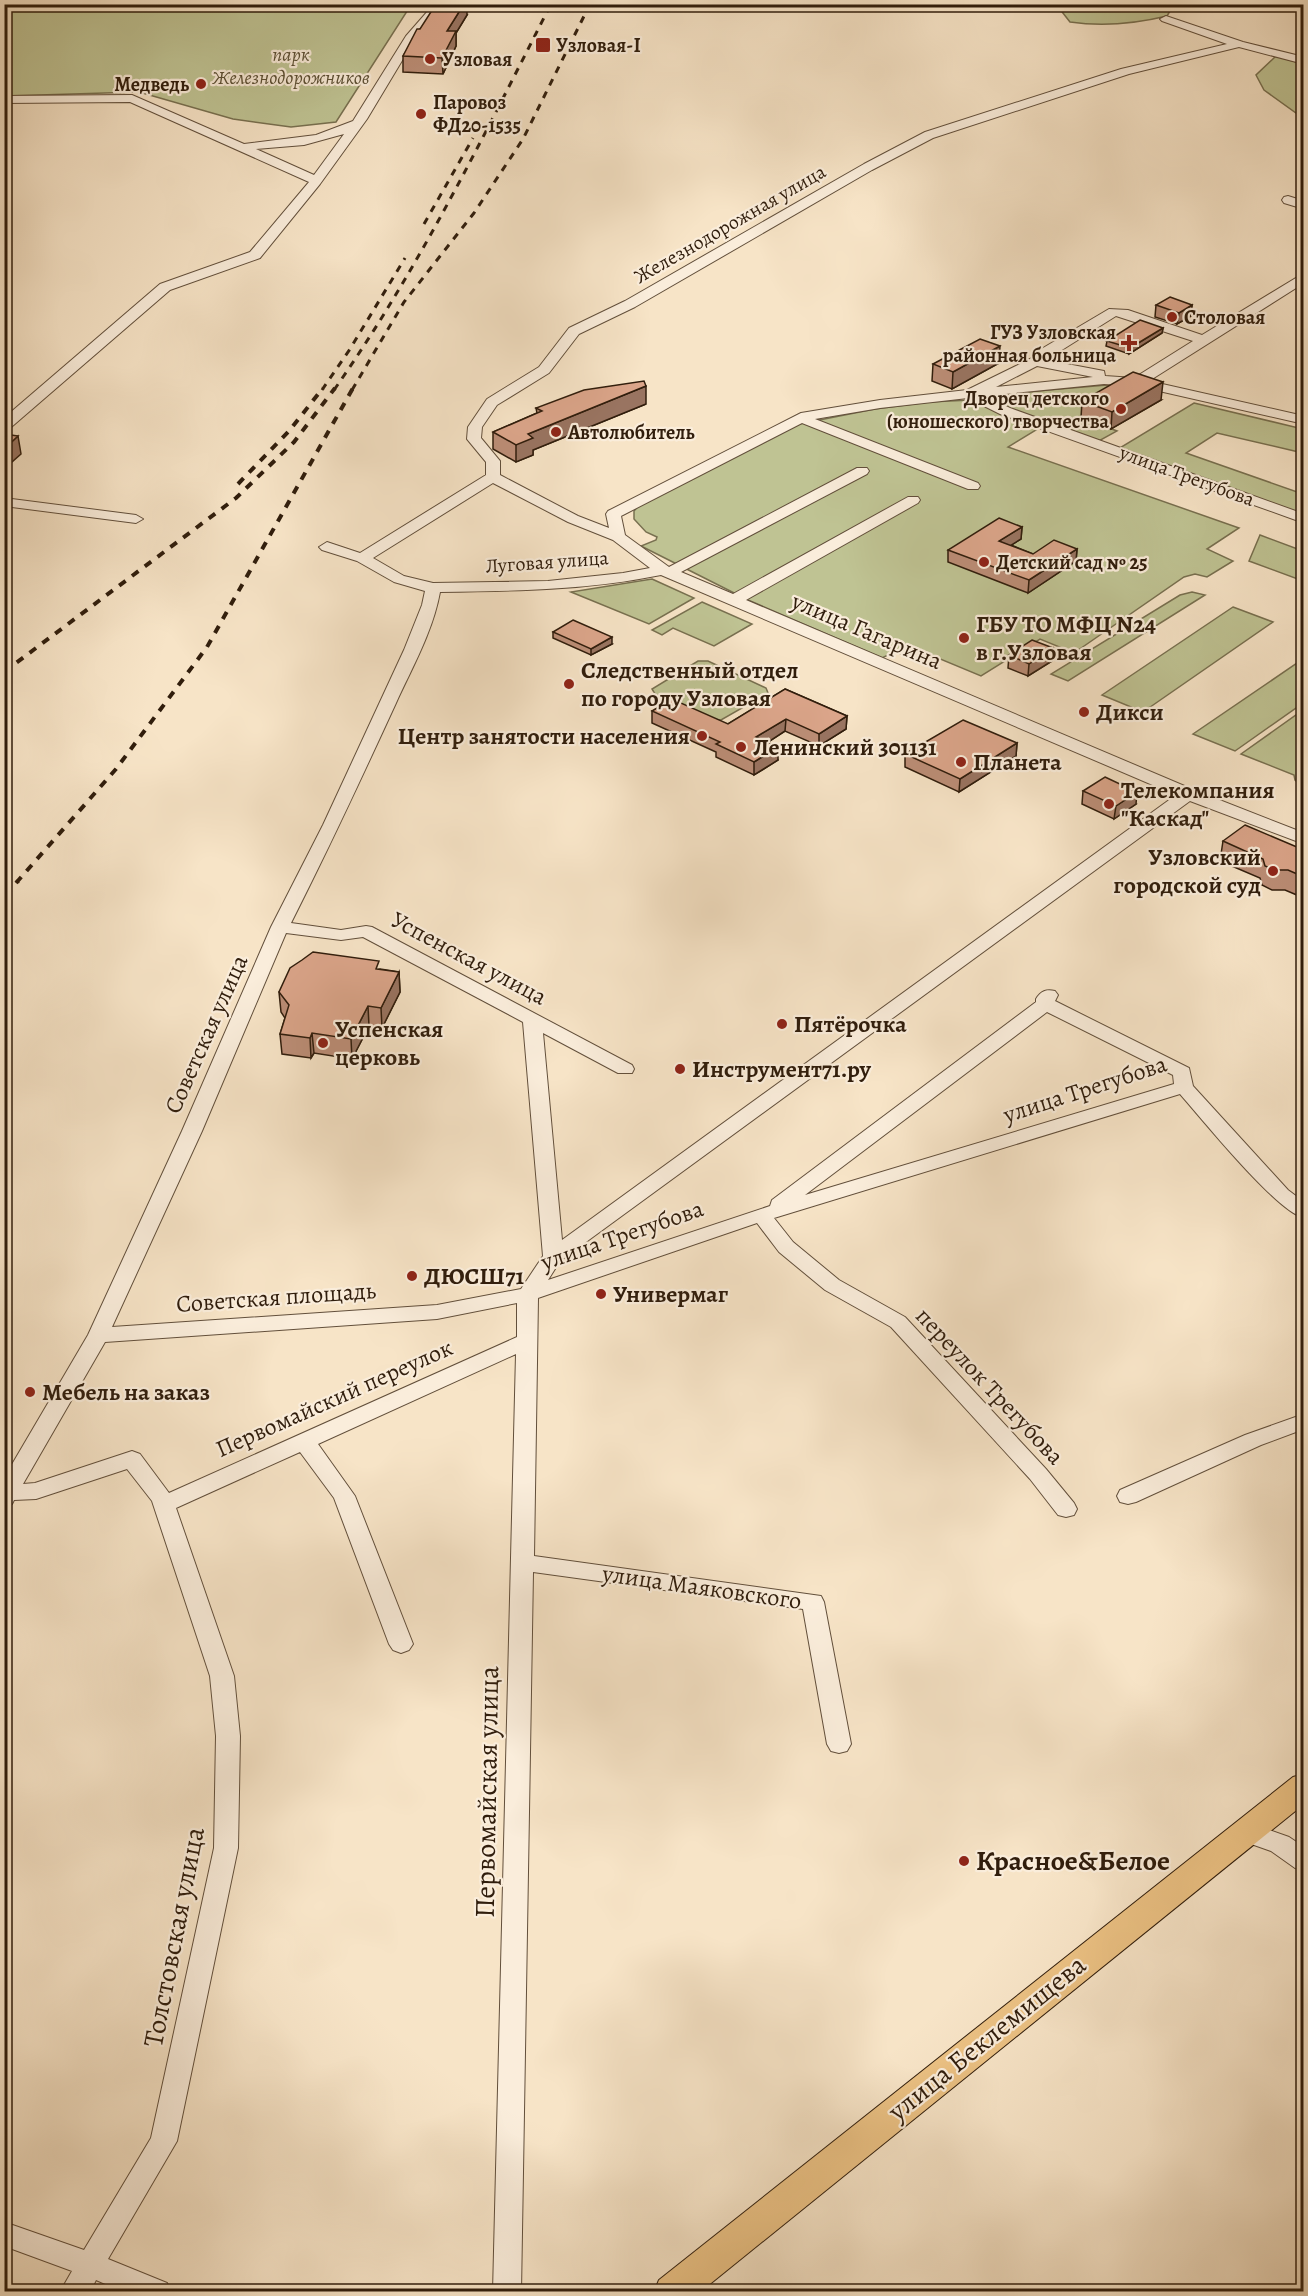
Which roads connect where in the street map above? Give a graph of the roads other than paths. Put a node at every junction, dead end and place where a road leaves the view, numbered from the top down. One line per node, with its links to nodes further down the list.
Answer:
1 (441, 4): 6 (street)
2 (1166, 19): 3 (street)
3 (1239, 44): 4 (street); 20 (street, Железнодорожная улица)
4 (1304, 61)
5 (4, 100): 7 (street)
6 (357, 124): 7 (street); 8 (street)
7 (243, 146): 8 (street)
8 (316, 181): 18 (street)
9 (1288, 200): 10 (street)
10 (1304, 205)
11 (1304, 277): 12 (street)
12 (1204, 340): 13 (street); 14 (street)
13 (1035, 362): 14 (street); 15 (street)
14 (1137, 382): 15 (street); 17 (street)
15 (970, 394): 16 (street); 25 (street, улица Трегубова)
16 (801, 418): 21 (street); 26 (street)
17 (1304, 420)
18 (4, 426)
19 (862, 471): 29 (street, Луговая улица)
20 (493, 477): 26 (street, улица Гагарина); 28 (street)
21 (972, 486)
22 (913, 500): 31 (street)
23 (4, 502): 24 (street)
24 (136, 519)
25 (1304, 519)
26 (618, 537): 29 (street, улица Гагарина)
27 (327, 548): 28 (street, Луговая улица)
28 (362, 558): 30 (street, Луговая улица)
29 (667, 571): 30 (street, Луговая улица); 31 (street, улица Гагарина)
30 (433, 588): 34 (street, Советская улица)
31 (734, 600): 32 (street, улица Гагарина)
32 (1188, 795): 33 (street, улица Гагарина); 40 (street, улица Трегубова)
33 (1304, 839)
34 (280, 927): 35 (street, Успенская улица); 42 (street, Советская улица)
35 (532, 1018): 36 (street, Успенская улица); 40 (street)
36 (626, 1069)
37 (1184, 1087): 38 (street); 39 (street, улица Трегубова); 39 (street, улица Трегубова)
38 (1304, 1212)
39 (765, 1214): 41 (street, улица Трегубова); 49 (street, переулок Трегубова)
40 (553, 1256): 41 (street, улица Трегубова)
41 (528, 1294): 42 (street, Советская площадь); 43 (street, Первомайская улица)
42 (98, 1335): 46 (street, Советская улица)
43 (527, 1341): 45 (street, Первомайский переулок); 50 (street, Первомайская улица)
44 (1304, 1421): 47 (street)
45 (304, 1441): 48 (street, Первомайский переулок); 51 (street)
46 (7, 1495): 48 (street, Толстовская улица)
47 (1128, 1496)
48 (164, 1504): 57 (street, Толстовская улица)
49 (1066, 1509)
50 (521, 1562): 52 (street, улица Маяковского); 60 (street, Первомайская улица)
51 (401, 1644)
52 (839, 1744)
53 (1304, 1786): 54 (main road, улица Беклемищева)
54 (1246, 1832): 55 (street); 61 (main road, улица Беклемищева)
55 (1304, 1861)
56 (4, 2234): 57 (street)
57 (88, 2264): 58 (street, Толстовская улица); 59 (street)
58 (74, 2292)
59 (157, 2292)
60 (507, 2292)
61 (672, 2292)

